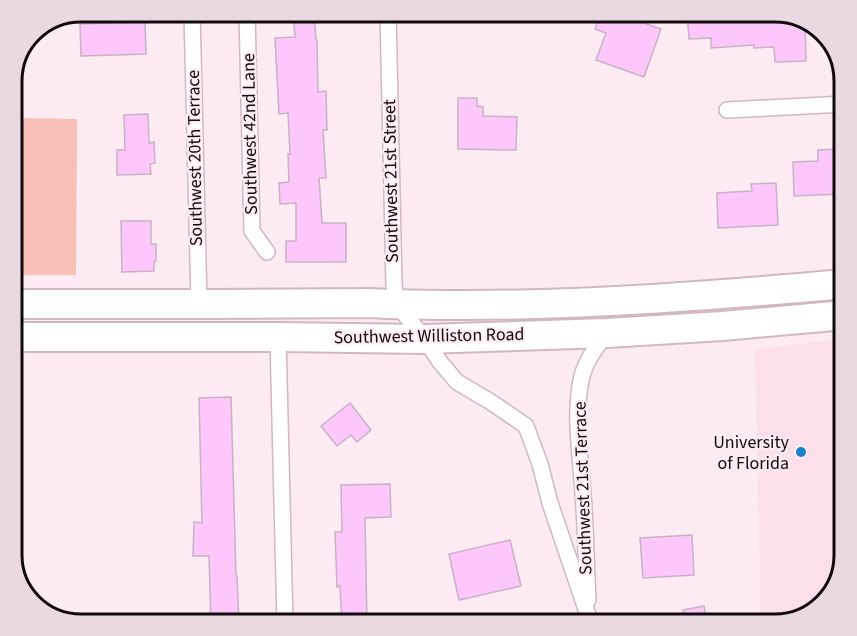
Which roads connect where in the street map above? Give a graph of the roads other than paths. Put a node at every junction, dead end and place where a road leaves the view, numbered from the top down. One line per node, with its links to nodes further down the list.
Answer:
1 (192, 22): 9 (street, Southwest 20th Terrace)
2 (248, 22): 6 (street, Southwest 42nd Lane)
3 (388, 22): 10 (street, Southwest 21st Street)
4 (834, 105): 5 (street)
5 (727, 110)
6 (267, 252)
7 (834, 285): 10 (highway, Southwest Williston Road)
8 (23, 304): 9 (highway, Southwest Williston Road)
9 (199, 304): 10 (highway, Southwest Williston Road)
10 (397, 304): 15 (street)
11 (834, 316): 12 (highway, Southwest Williston Road)
12 (607, 333): 15 (highway, Southwest Williston Road); 18 (street, Southwest 21st Terrace)
13 (278, 337): 14 (highway, Southwest Williston Road); 15 (highway, Southwest Williston Road); 16 (street)
14 (23, 338)
15 (425, 339): 17 (street, Southwest 21st Terrace)
16 (285, 614)
17 (587, 614)
18 (589, 614)

